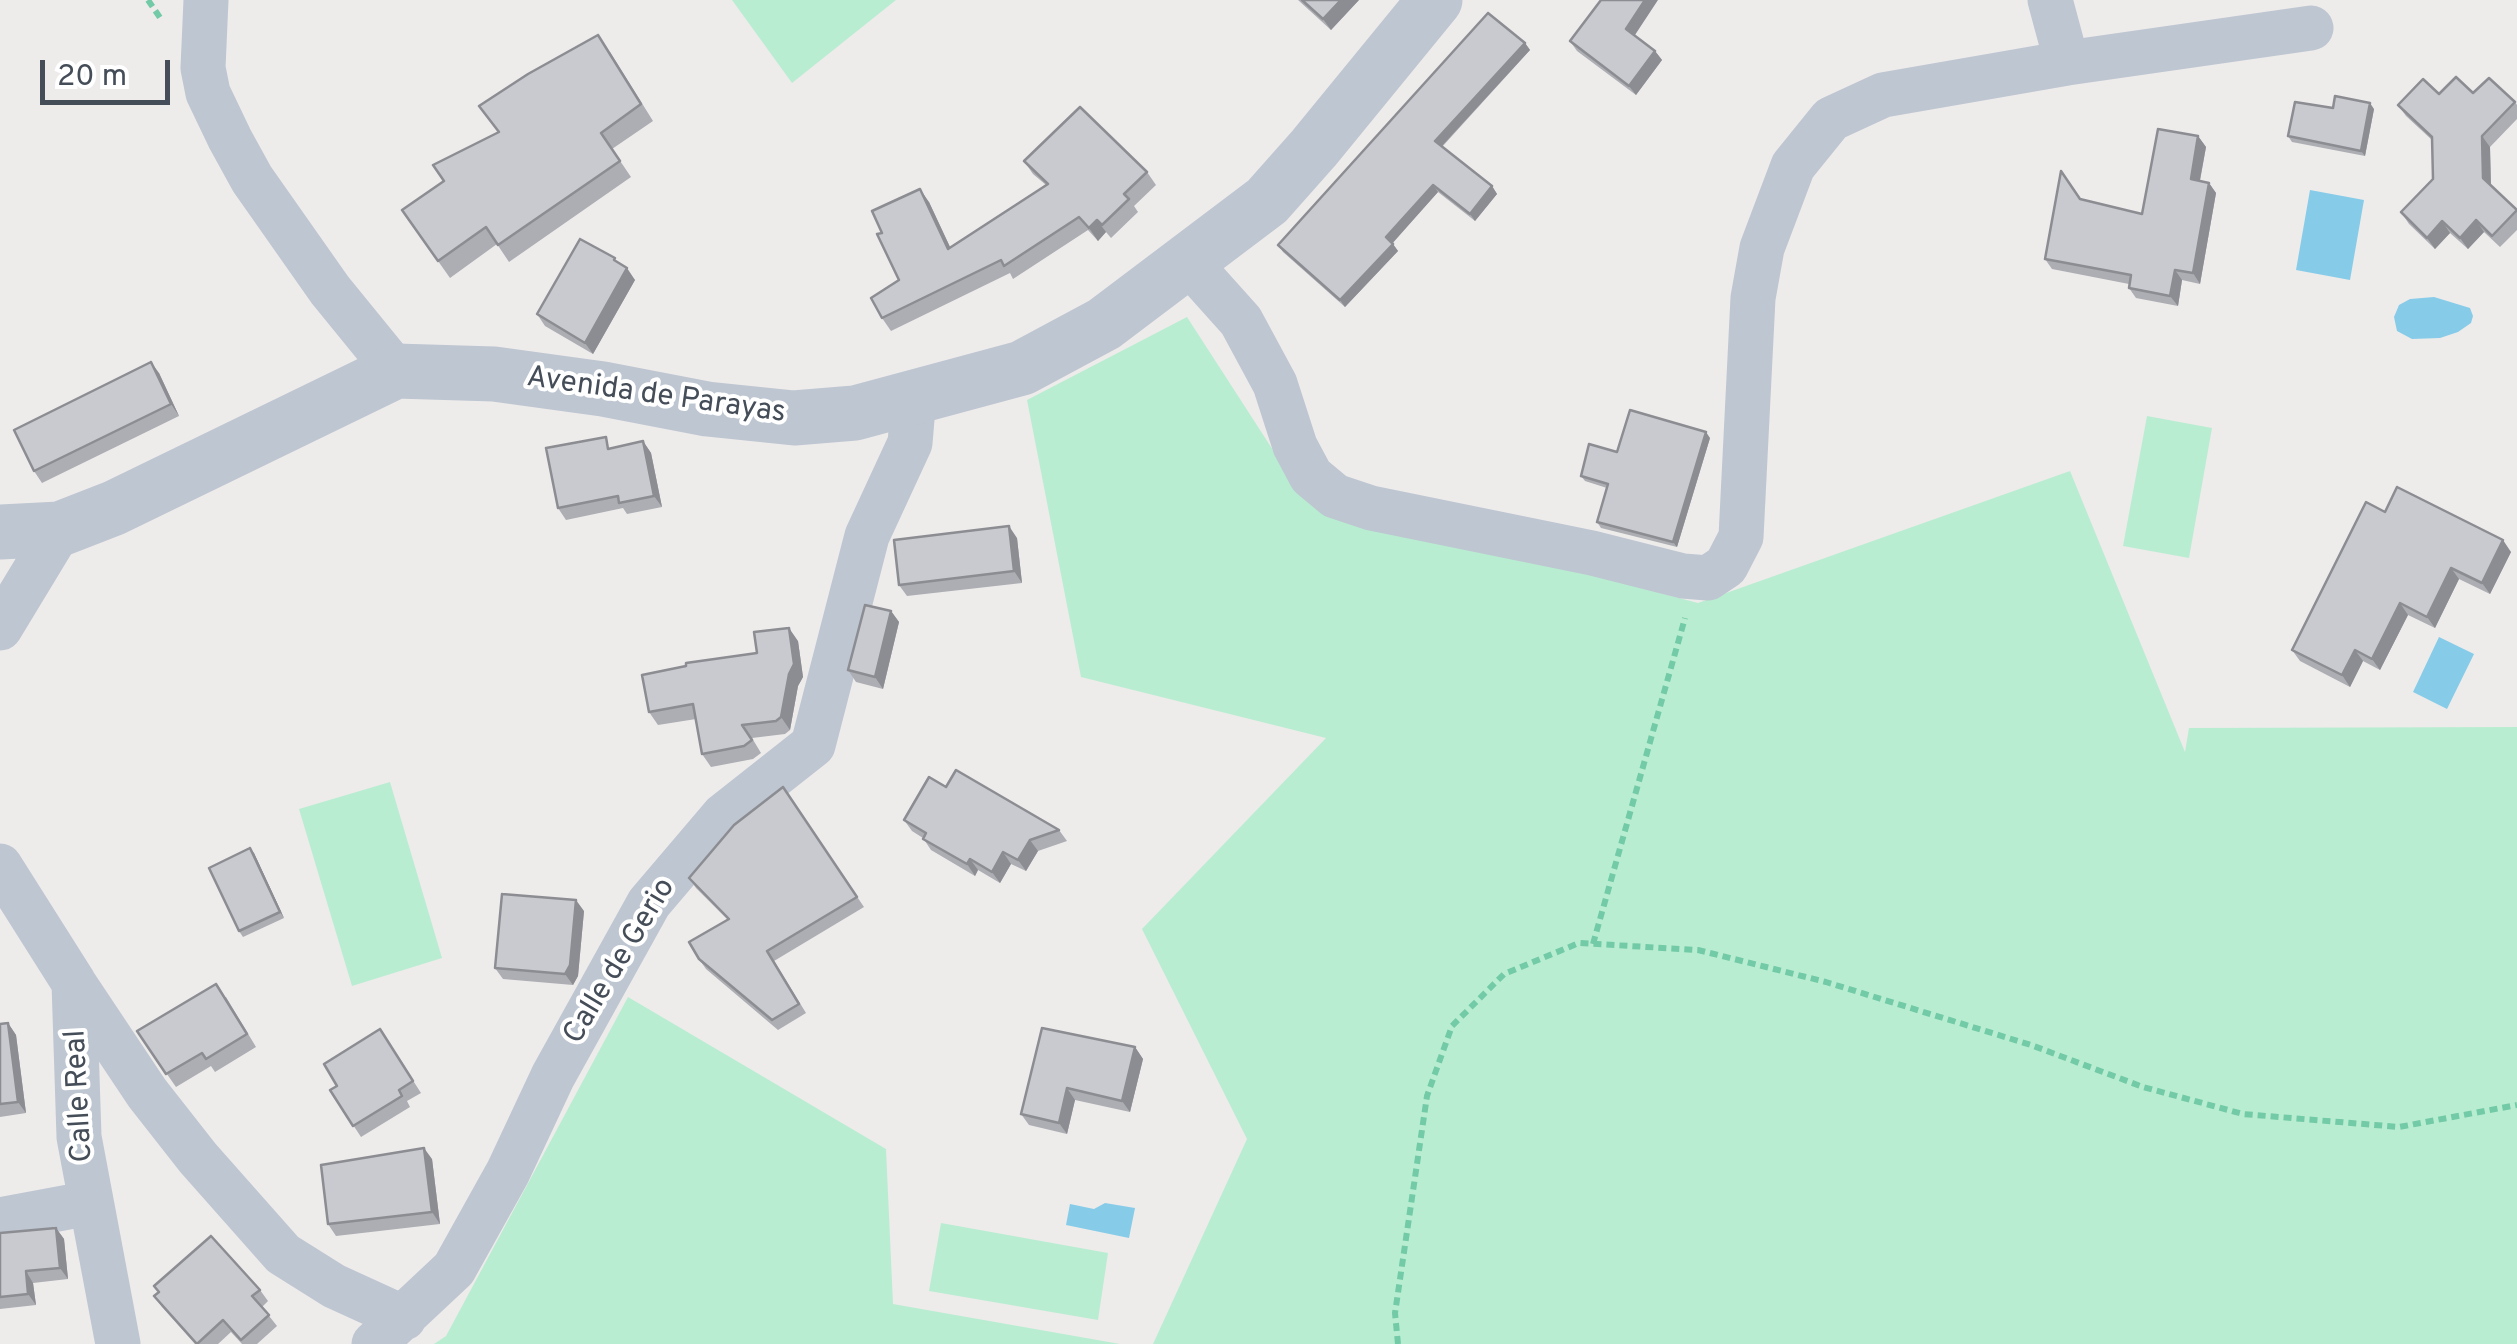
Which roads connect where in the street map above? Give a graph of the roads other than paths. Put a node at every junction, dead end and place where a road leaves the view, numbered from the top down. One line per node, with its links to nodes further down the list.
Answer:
1 (206, 0): 7 (street)
2 (1435, 0): 6 (street, Avenida de Parayas)
3 (2050, 0): 5 (street)
4 (2311, 28): 5 (street)
5 (2066, 62): 6 (street)
6 (1188, 263): 8 (street, Avenida de Parayas)
7 (396, 371): 8 (street, Avenida de Parayas); 9 (street, Avenida de Parayas)
8 (914, 395): 16 (street, Calle de Gerio)
9 (60, 528): 10 (street, Avenida de Parayas); 11 (street)
10 (0, 532)
11 (0, 628)
12 (0, 866): 13 (street)
13 (74, 983): 14 (street, Calle Real); 16 (street, Calle de Gerio)
14 (90, 1203): 15 (street); 17 (street, Calle Real)
15 (0, 1220)
16 (389, 1331)
17 (118, 1344)

